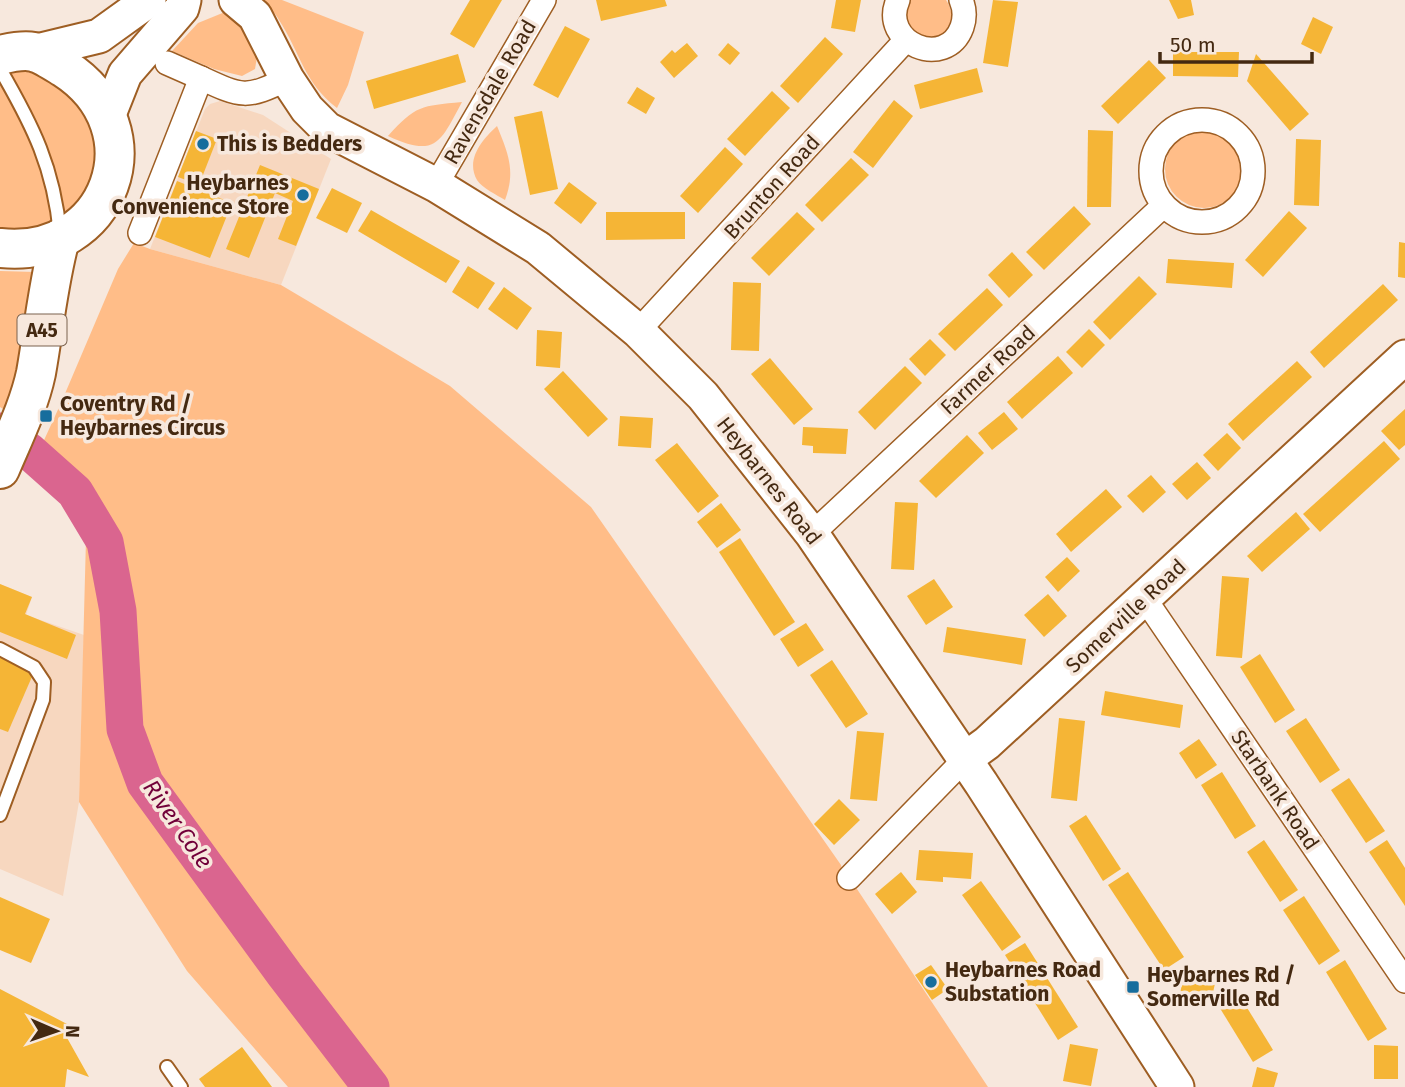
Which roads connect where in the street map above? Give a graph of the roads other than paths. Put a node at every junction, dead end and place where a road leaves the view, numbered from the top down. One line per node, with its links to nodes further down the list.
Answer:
1 (149, 0): 8 (street)
2 (184, 0): 12 (street)
3 (236, 0): 11 (street, Heybarnes Road)
4 (544, 0): 13 (street, Ravensdale Road)
5 (898, 0): 7 (street)
6 (961, 0): 7 (street)
7 (905, 41): 18 (street, Brunton Road)
8 (12, 51): 12 (highway); 16 (lane)
9 (167, 63): 10 (street)
10 (201, 78): 11 (street); 15 (street)
11 (287, 79): 13 (street, Heybarnes Road)
12 (108, 117): 16 (highway)
13 (436, 185): 18 (street, Heybarnes Road)
14 (1163, 206): 14 (street); 21 (street, Farmer Road)
15 (140, 233)
16 (60, 239): 17 (highway); 20 (highway, A45)
17 (0, 248)
18 (638, 331): 21 (street, Heybarnes Road)
19 (1405, 356): 22 (street, Somerville Road)
20 (9, 447)
21 (812, 534): 24 (street, Heybarnes Road)
22 (1145, 599): 24 (street, Somerville Road); 27 (street, Starbank Road)
23 (0, 649): 25 (lane)
24 (965, 759): 26 (street, Somerville Road); 30 (street, Heybarnes Road)
25 (0, 815)
26 (849, 878)
27 (1405, 981)
28 (167, 1067): 29 (lane)
29 (181, 1087)
30 (1177, 1087)

